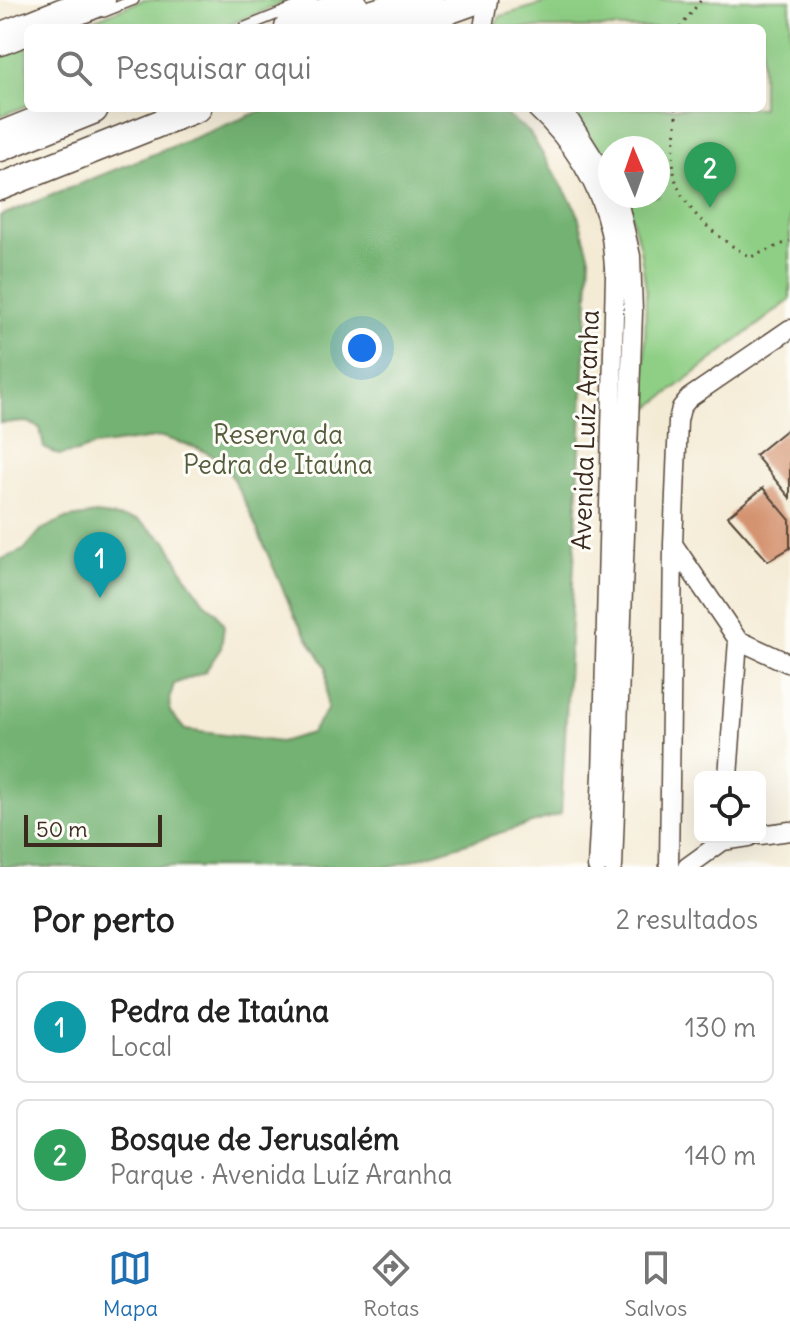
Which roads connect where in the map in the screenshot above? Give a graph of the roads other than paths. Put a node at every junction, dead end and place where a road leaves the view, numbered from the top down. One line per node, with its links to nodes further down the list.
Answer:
1 (134, 0): 7 (lane)
2 (313, 0): 9 (lane)
3 (360, 0): 10 (highway)
4 (427, 0): 11 (highway)
5 (478, 0): 12 (main road)
6 (488, 0): 13 (street)
7 (96, 8): 8 (highway)
8 (42, 24)
9 (253, 24)
10 (301, 24)
11 (346, 24)
12 (411, 24)
13 (484, 24)
14 (24, 30): 15 (highway)
15 (0, 39)
16 (35, 112): 21 (lane)
17 (82, 112): 22 (highway)
18 (188, 112): 24 (main road)
19 (540, 112): 34 (street, Avenida Luíz Aranha)
20 (565, 112): 23 (street)
21 (0, 126)
22 (0, 145)
23 (598, 165)
24 (0, 187)
25 (620, 208): 35 (street, Avenida Luíz Aranha)
26 (790, 329): 27 (street)
27 (673, 544): 28 (street); 36 (street)
28 (738, 640): 29 (street); 30 (street)
29 (790, 664)
30 (728, 771)
31 (790, 831): 32 (street)
32 (766, 834)
33 (719, 843): 37 (street)
34 (597, 867)
35 (613, 867)
36 (669, 867)
37 (687, 867)

